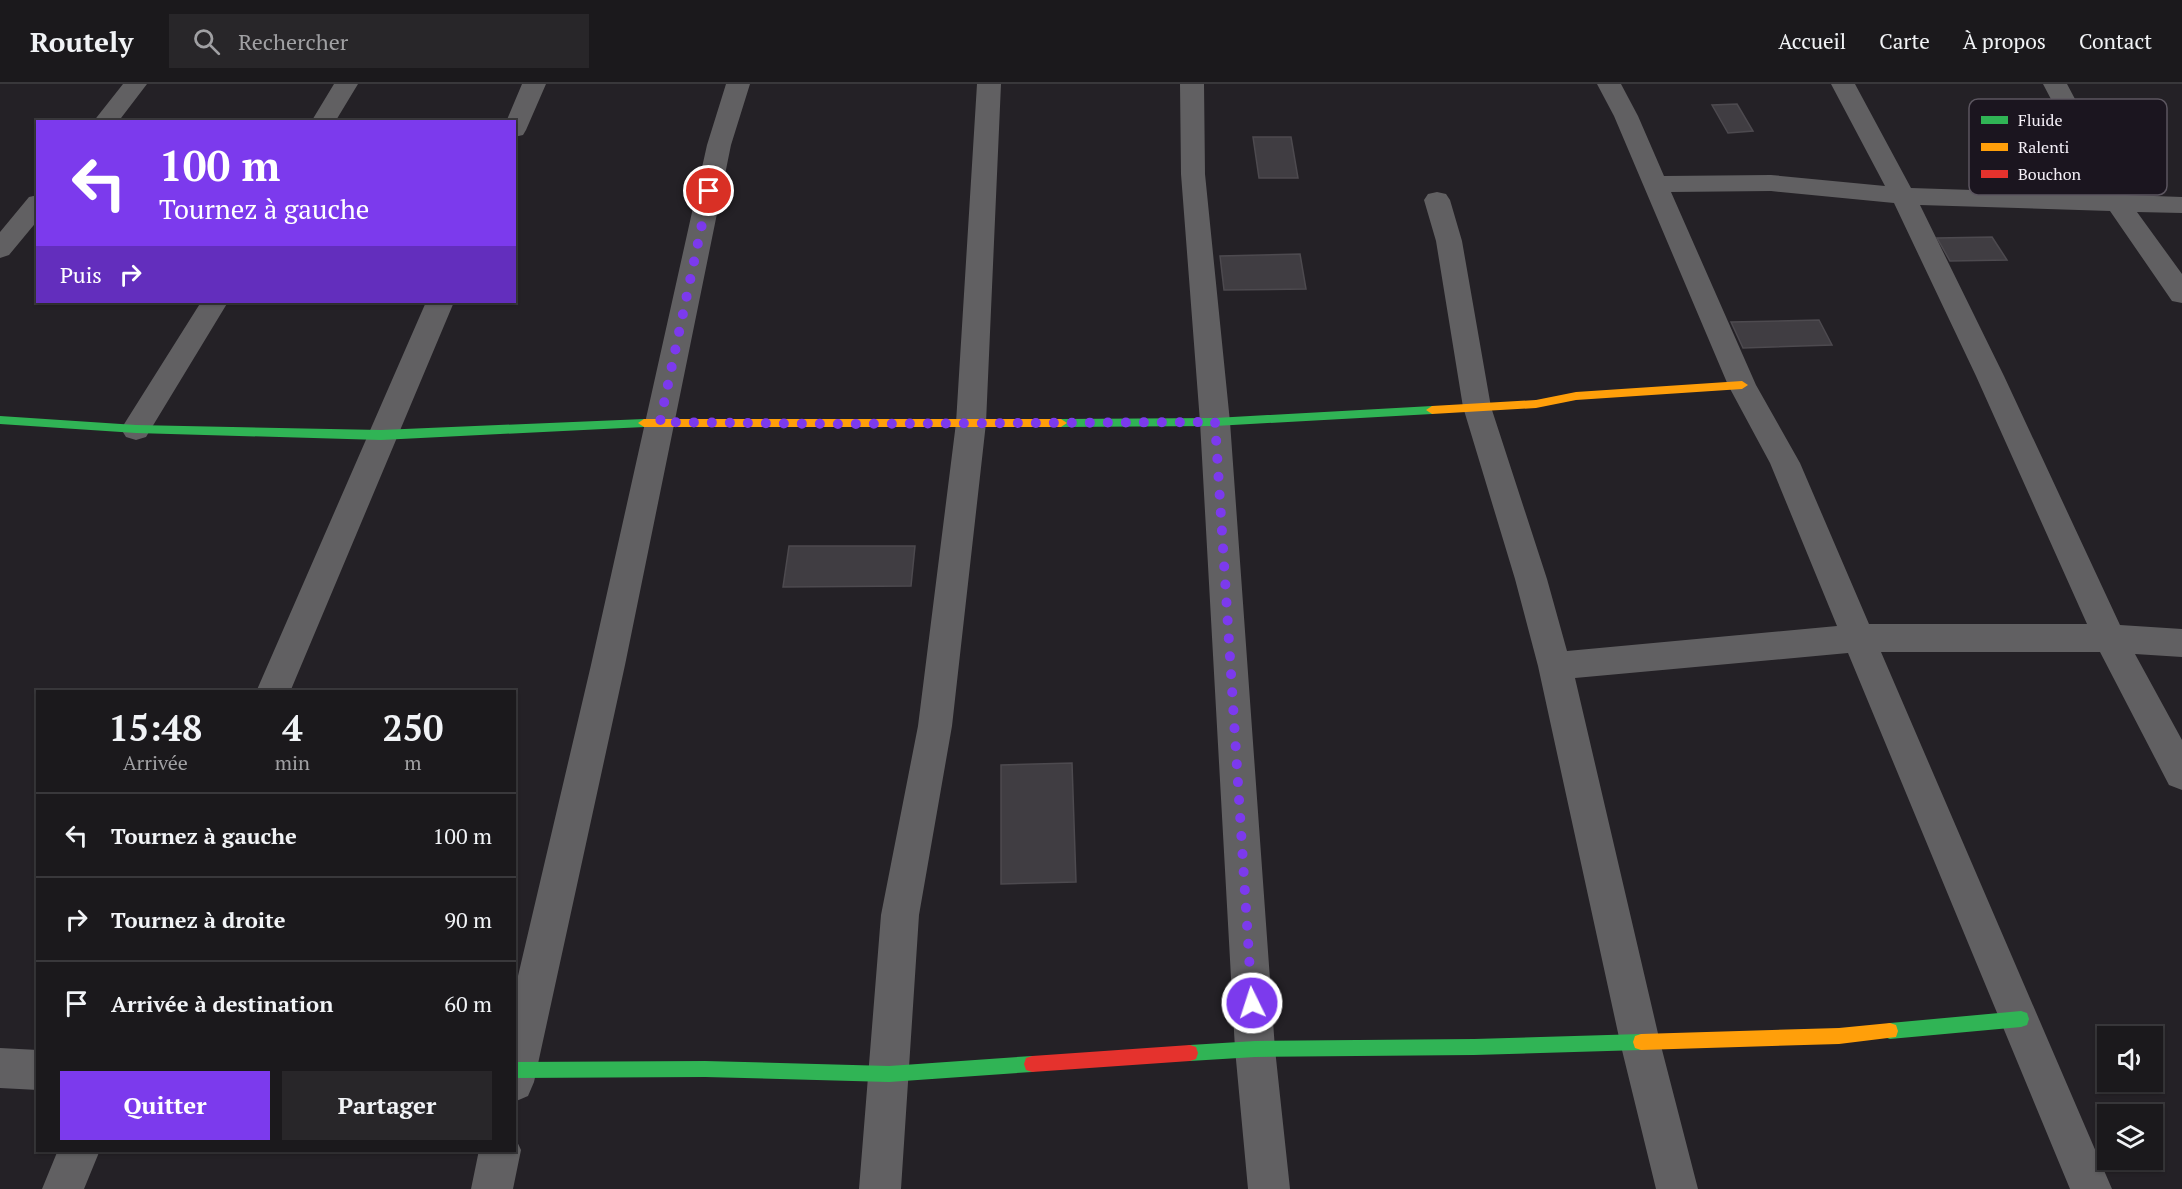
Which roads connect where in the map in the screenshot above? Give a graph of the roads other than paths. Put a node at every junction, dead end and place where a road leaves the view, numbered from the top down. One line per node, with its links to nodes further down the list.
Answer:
1 (135, 84): 11 (street)
2 (346, 84): 12 (street)
3 (534, 84): 13 (street)
4 (738, 84): 28 (street)
5 (989, 84): 30 (street)
6 (1192, 84): 29 (street)
7 (1609, 84): 14 (street)
8 (1843, 84): 16 (street)
9 (2055, 84): 10 (street)
10 (2063, 99)
11 (107, 120)
12 (324, 120)
13 (516, 125)
14 (1655, 184): 16 (street); 25 (street)
15 (2114, 195): 18 (street)
16 (1903, 196): 18 (street); 34 (street)
17 (1437, 200): 26 (street)
18 (2118, 203): 20 (street); 22 (street)
19 (36, 205): 21 (street)
20 (2182, 205)
21 (0, 249)
22 (2182, 294)
23 (213, 303): 31 (street)
24 (440, 303): 32 (street)
25 (1742, 385): 26 (street); 33 (street)
26 (1478, 407): 29 (street); 36 (street)
27 (0, 420): 31 (street)
28 (660, 422): 30 (street); 32 (street); 44 (street)
29 (1215, 422): 30 (street); 41 (street)
30 (971, 423): 46 (street)
31 (136, 429): 32 (street)
32 (381, 435): 37 (street)
33 (1860, 638): 34 (street); 36 (street); 39 (street)
34 (2110, 638): 35 (street); 38 (street)
35 (2182, 643)
36 (1555, 666): 40 (street)
37 (274, 690)
38 (2182, 774)
39 (2021, 1019): 40 (street); 54 (street)
40 (1640, 1042): 41 (street); 53 (street)
41 (1255, 1049): 46 (street); 52 (street)
42 (0, 1068): 43 (street)
43 (36, 1070)
44 (516, 1070)
45 (516, 1074): 46 (street)
46 (889, 1074): 51 (street)
47 (78, 1152): 49 (street)
48 (500, 1152): 50 (street)
49 (63, 1189)
50 (492, 1189)
51 (880, 1189)
52 (1269, 1189)
53 (1677, 1189)
54 (2091, 1189)

